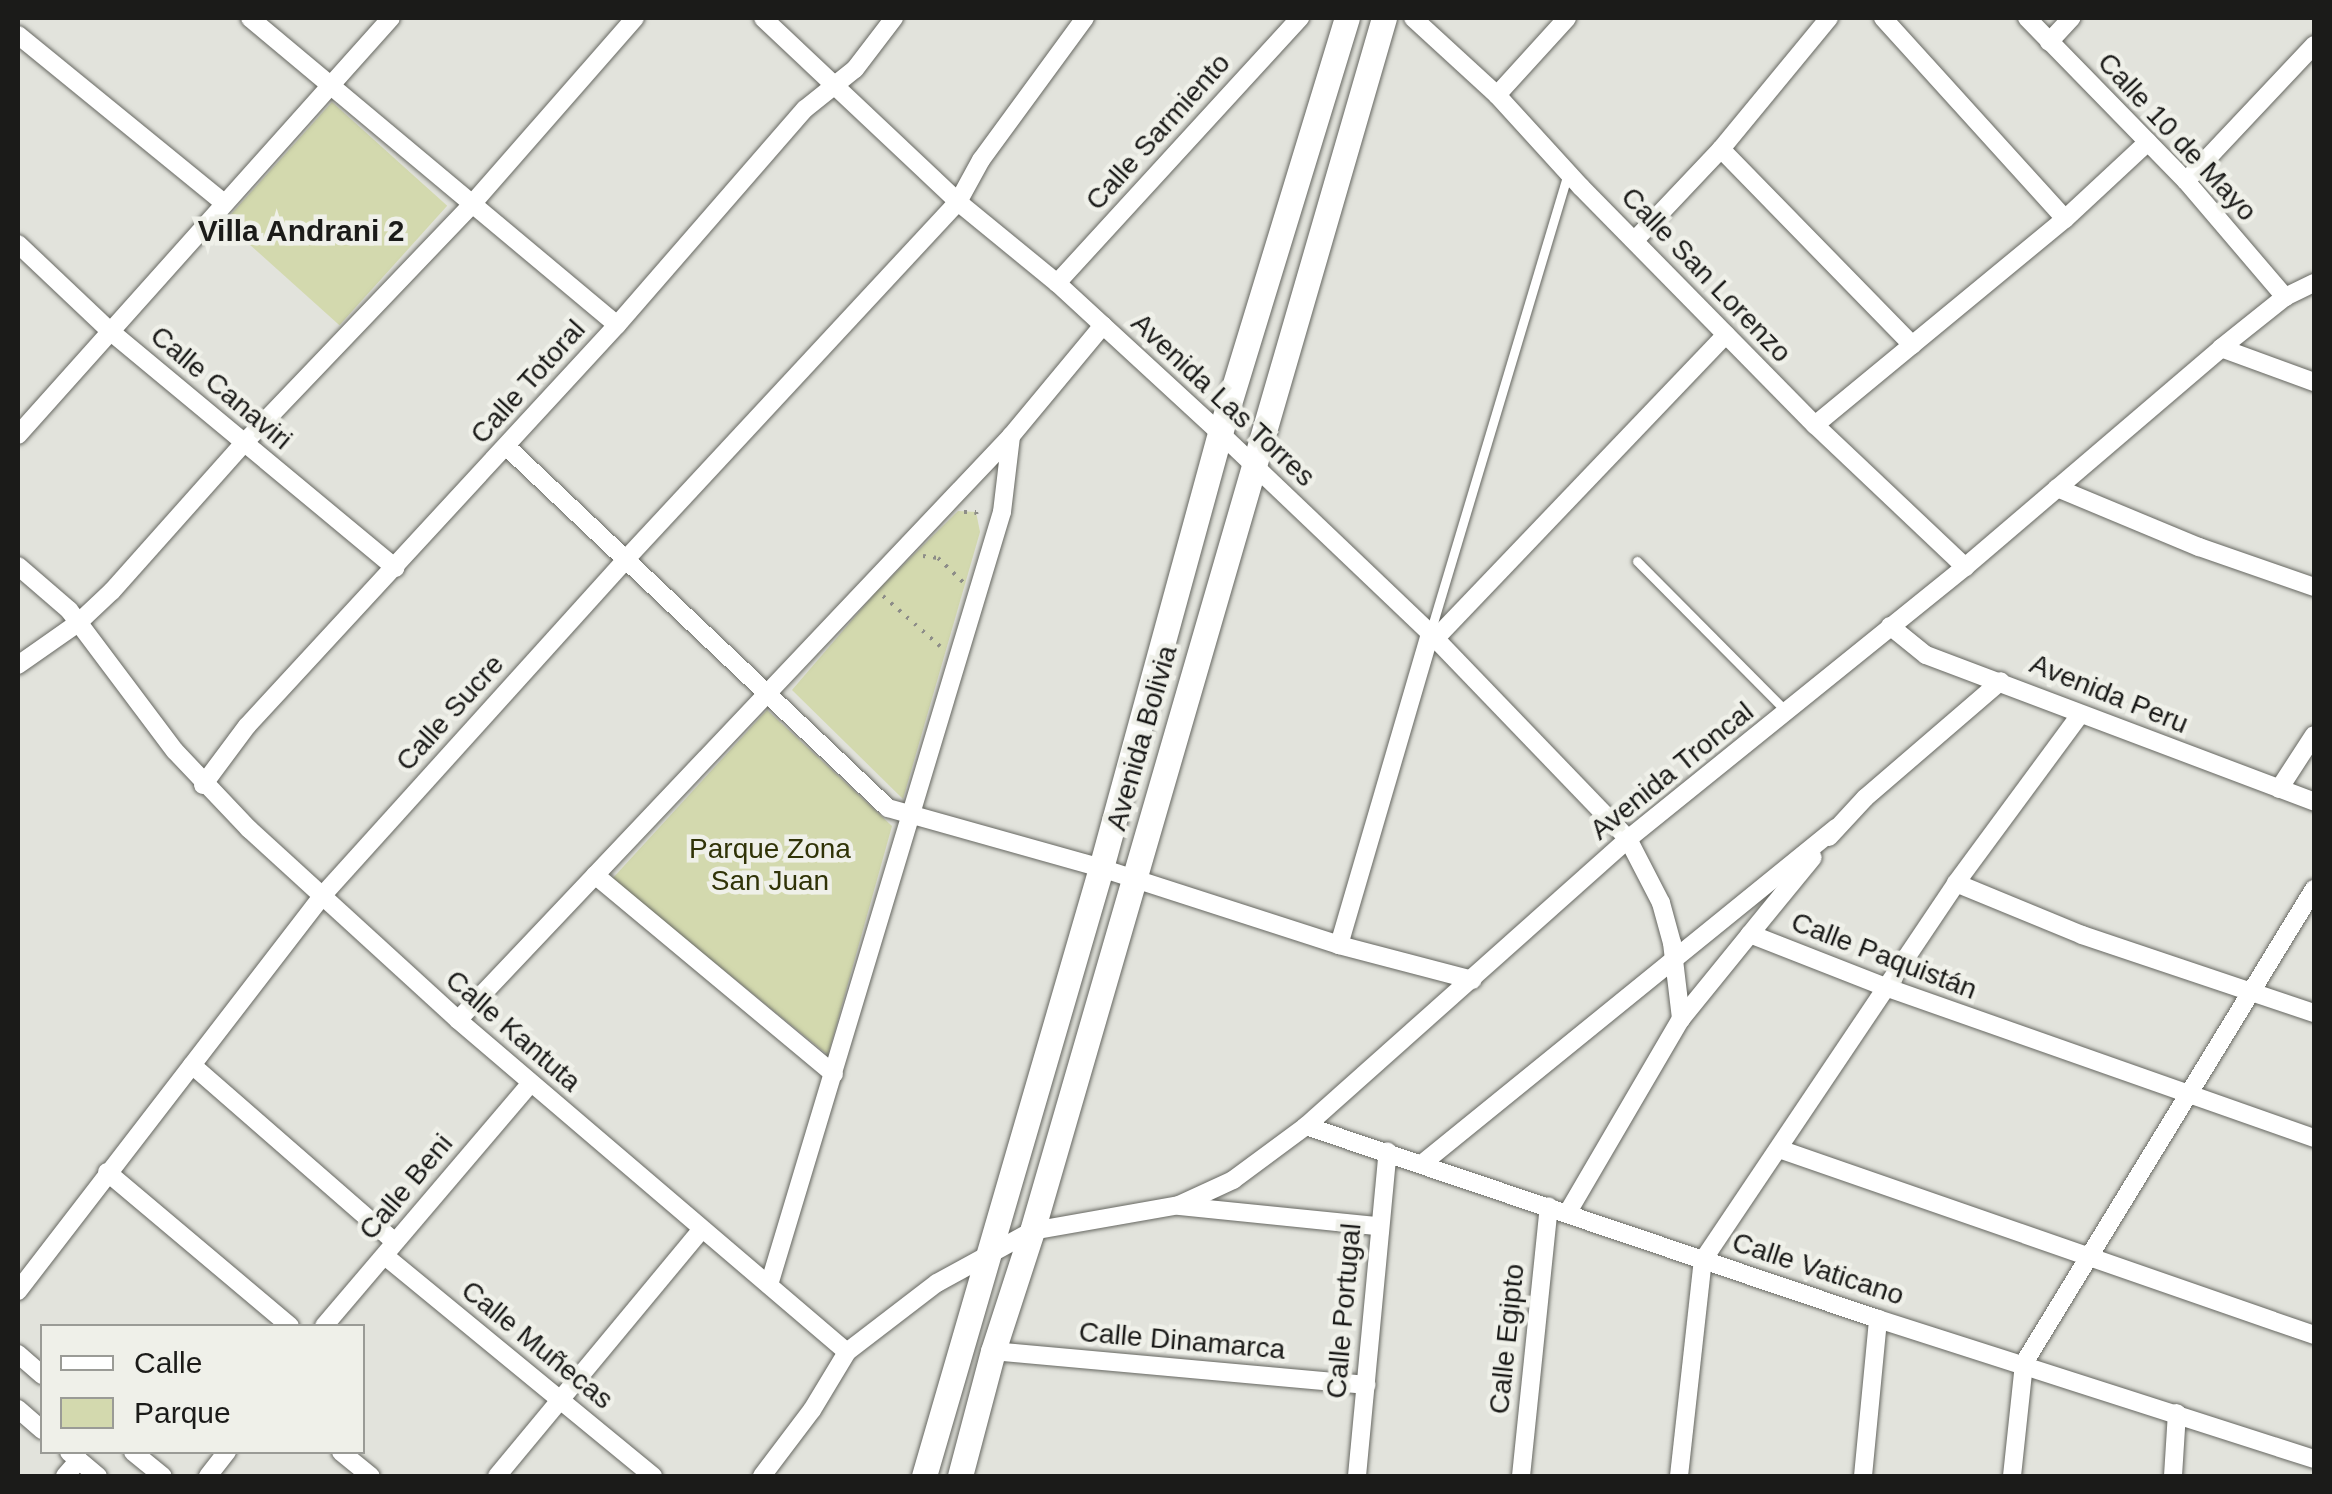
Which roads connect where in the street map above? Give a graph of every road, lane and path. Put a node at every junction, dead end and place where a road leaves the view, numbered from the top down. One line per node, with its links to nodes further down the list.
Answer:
1 (250, 18): 20 (street)
2 (391, 18): 20 (street)
3 (634, 18): 28 (street)
4 (764, 18): 19 (street, Avenida Las Torres)
5 (894, 18): 19 (street, Calle Totoral)
6 (1085, 18): 27 (street, Calle Sucre)
7 (1300, 18): 33 (street, Calle Sarmiento)
8 (1347, 18): 43 (street, Avenida Bolivia)
9 (1384, 18): 48 (street, Avenida Bolivia)
10 (1413, 18): 21 (street, Calle San Lorenzo)
11 (1567, 18): 21 (street)
12 (1829, 18): 23 (street)
13 (1883, 18): 29 (street)
14 (2027, 18): 17 (street, Calle 10 de Mayo)
15 (2071, 18): 17 (street)
16 (18, 36): 26 (street)
17 (2049, 42): 22 (street, Calle 10 de Mayo)
18 (2314, 45): 25 (street)
19 (836, 84): 27 (street, Avenida Las Torres); 35 (street, Calle Totoral)
20 (331, 85): 26 (street); 28 (street)
21 (1497, 95): 24 (street, Calle San Lorenzo)
22 (2148, 142): 25 (street, Calle 10 de Mayo); 29 (street)
23 (1721, 149): 30 (street); 39 (street)
24 (1568, 173): 30 (street, Calle San Lorenzo); 64 (lane)
25 (2186, 181): 34 (street, Calle 10 de Mayo)
26 (223, 202): 37 (street)
27 (958, 202): 33 (street, Avenida Las Torres); 53 (street, Calle Sucre)
28 (473, 204): 35 (street); 46 (street)
29 (2065, 219): 39 (street)
30 (1634, 240): 38 (street, Calle San Lorenzo)
31 (18, 244): 37 (street, Calle Canaviri)
32 (2314, 283): 34 (street, Avenida Troncal)
33 (1057, 284): 36 (street, Avenida Las Torres)
34 (2285, 297): 40 (street, Avenida Troncal)
35 (618, 325): 47 (street, Calle Totoral)
36 (1102, 325): 43 (street, Avenida Las Torres); 45 (street)
37 (110, 331): 44 (street); 46 (street, Calle Canaviri)
38 (1726, 335): 42 (street, Calle San Lorenzo); 64 (street)
39 (1912, 345): 42 (street)
40 (2221, 348): 41 (street); 49 (street, Avenida Troncal)
41 (2314, 382)
42 (1815, 425): 57 (street, Calle San Lorenzo)
43 (1220, 434): 48 (street, Avenida Las Torres); 77 (street, Avenida Bolivia)
44 (18, 435)
45 (1011, 436): 59 (street); 74 (street)
46 (244, 443): 56 (street, Calle Canaviri); 61 (street)
47 (507, 447): 53 (street); 56 (street, Calle Totoral)
48 (1252, 464): 64 (street, Avenida Las Torres); 79 (street, Avenida Bolivia)
49 (2057, 488): 57 (street, Avenida Troncal); 60 (street)
50 (958, 511): 51 (path)
51 (980, 532)
52 (913, 554): 58 (path)
53 (627, 558): 67 (street); 82 (street, Calle Sucre)
54 (1637, 561): 68 (lane)
55 (18, 566): 61 (street, Calle Kantuta)
56 (396, 568): 71 (street, Calle Totoral)
57 (1966, 568): 62 (street, Avenida Troncal)
58 (970, 574)
59 (868, 584): 63 (path); 67 (street)
60 (2314, 587)
61 (78, 623): 65 (street); 71 (street, Calle Kantuta)
62 (1890, 626): 66 (street, Avenida Peru); 68 (street, Avenida Troncal)
63 (950, 634)
64 (1432, 636): 76 (street, Avenida Las Torres); 84 (street)
65 (18, 665)
66 (2001, 681): 69 (street, Avenida Peru); 75 (street)
67 (768, 690): 74 (street); 78 (street)
68 (1787, 713): 76 (street, Avenida Troncal)
69 (2080, 715): 72 (street, Avenida Peru); 80 (street)
70 (2314, 735): 72 (street)
71 (203, 785): 82 (street, Calle Kantuta)
72 (2279, 789): 73 (street, Avenida Peru)
73 (2312, 796)
74 (910, 816): 77 (street); 93 (street)
75 (1836, 828): 83 (street); 85 (street)
76 (1628, 839): 85 (street, Avenida Las Torres); 86 (street, Avenida Troncal)
77 (1101, 868): 79 (street); 109 (street, Avenida Bolivia)
78 (595, 875): 91 (street); 93 (street)
79 (1132, 878): 84 (street); 107 (street, Avenida Bolivia)
80 (1956, 883): 87 (street); 88 (street)
81 (2314, 889): 88 (street)
82 (321, 898): 91 (street, Calle Kantuta); 92 (street, Calle Sucre)
83 (1750, 934): 87 (street, Calle Paquistán); 90 (street, Calle Paquistán)
84 (1339, 945): 86 (street)
85 (1674, 959): 90 (street, Avenida Las Torres); 100 (street)
86 (1472, 980): 96 (street, Avenida Troncal)
87 (1888, 988): 95 (street, Calle Paquistán); 98 (street)
88 (2254, 992): 89 (street); 95 (street)
89 (2314, 1013)
90 (1681, 1018): 104 (street, Calle Paquistán)
91 (458, 1020): 94 (street, Calle Kantuta)
92 (192, 1065): 101 (street, Calle Sucre); 108 (street, Calle Muñecas)
93 (834, 1074): 112 (street)
94 (531, 1082): 106 (street, Calle Kantuta); 108 (street, Calle Beni)
95 (2187, 1096): 97 (street, Calle Paquistán); 110 (street)
96 (1306, 1126): 99 (street, Calle Vaticano); 102 (street, Avenida Troncal)
97 (2314, 1138)
98 (1779, 1149): 110 (street); 111 (street)
99 (1388, 1151): 100 (street, Calle Vaticano); 105 (street, Calle Portugal)
100 (1423, 1163): 103 (street, Calle Vaticano)
101 (107, 1172): 113 (street, Calle Sucre); 115 (street)
102 (1178, 1206): 105 (street); 107 (street, Avenida Troncal)
103 (1548, 1206): 104 (street, Calle Vaticano); 144 (street, Calle Egipto)
104 (1568, 1212): 111 (street, Calle Vaticano)
105 (1378, 1226): 123 (street, Calle Portugal)
106 (701, 1230): 112 (street, Calle Kantuta); 124 (street)
107 (1032, 1231): 109 (street); 118 (street, Avenida Bolivia)
108 (390, 1249): 116 (street, Calle Beni); 124 (street, Calle Muñecas)
109 (992, 1253): 119 (street); 141 (street, Avenida Bolivia)
110 (2089, 1259): 117 (street); 121 (street)
111 (1703, 1260): 114 (street, Calle Vaticano); 145 (street)
112 (769, 1285): 119 (street, Calle Kantuta)
113 (18, 1291)
114 (1878, 1318): 121 (street, Calle Vaticano); 146 (street)
115 (288, 1324)
116 (326, 1324)
117 (2314, 1335)
118 (993, 1351): 123 (street, Calle Dinamarca); 142 (street, Avenida Bolivia)
119 (847, 1352): 140 (street)
120 (18, 1354): 122 (street)
121 (2024, 1363): 126 (street, Calle Vaticano); 147 (street)
122 (40, 1373)
123 (1366, 1385): 143 (street, Calle Portugal)
124 (562, 1400): 138 (street); 139 (street, Calle Muñecas)
125 (18, 1409): 127 (street)
126 (2177, 1414): 132 (street, Calle Vaticano); 148 (street)
127 (40, 1428)
128 (136, 1454): 135 (street)
129 (225, 1454): 136 (street)
130 (344, 1454): 137 (street)
131 (74, 1456): 133 (street); 134 (street)
132 (2314, 1459)
133 (65, 1476)
134 (98, 1476)
135 (163, 1476)
136 (208, 1476)
137 (371, 1476)
138 (497, 1476)
139 (654, 1476)
140 (762, 1476)
141 (924, 1476)
142 (960, 1476)
143 (1357, 1476)
144 (1521, 1476)
145 (1679, 1476)
146 (1863, 1476)
147 (2012, 1476)
148 (2173, 1476)

